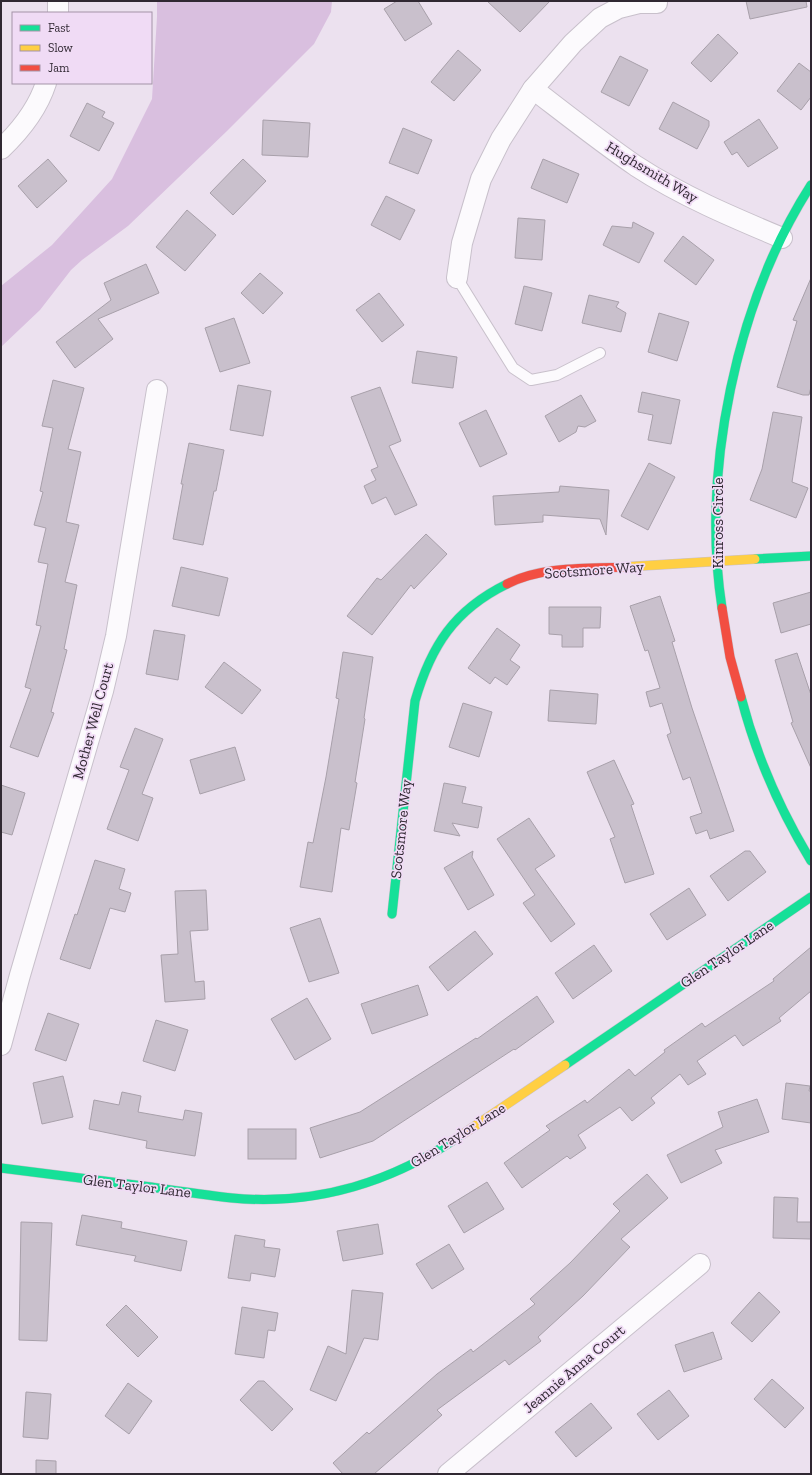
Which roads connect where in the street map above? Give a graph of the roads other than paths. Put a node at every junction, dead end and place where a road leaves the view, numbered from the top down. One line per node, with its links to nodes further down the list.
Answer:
1 (58, 1): 3 (street)
2 (658, 2): 5 (street)
3 (58, 12)
4 (46, 84): 6 (street)
5 (533, 89): 8 (street, Hughsmith Way); 9 (street)
6 (1, 149)
7 (811, 185): 8 (street, Kinross Circle)
8 (782, 238): 13 (street, Kinross Circle)
9 (457, 278): 10 (lane)
10 (600, 353)
11 (157, 390): 17 (street, Mother Well Court)
12 (811, 556): 13 (street, Scotsmore Way)
13 (716, 561): 14 (street, Kinross Circle); 16 (street, Scotsmore Way)
14 (811, 861)
15 (811, 897): 18 (street, Glen Taylor Lane)
16 (392, 914)
17 (1, 1045)
18 (1, 1168)
19 (700, 1264): 20 (street, Jeannie Anna Court)
20 (448, 1474)

